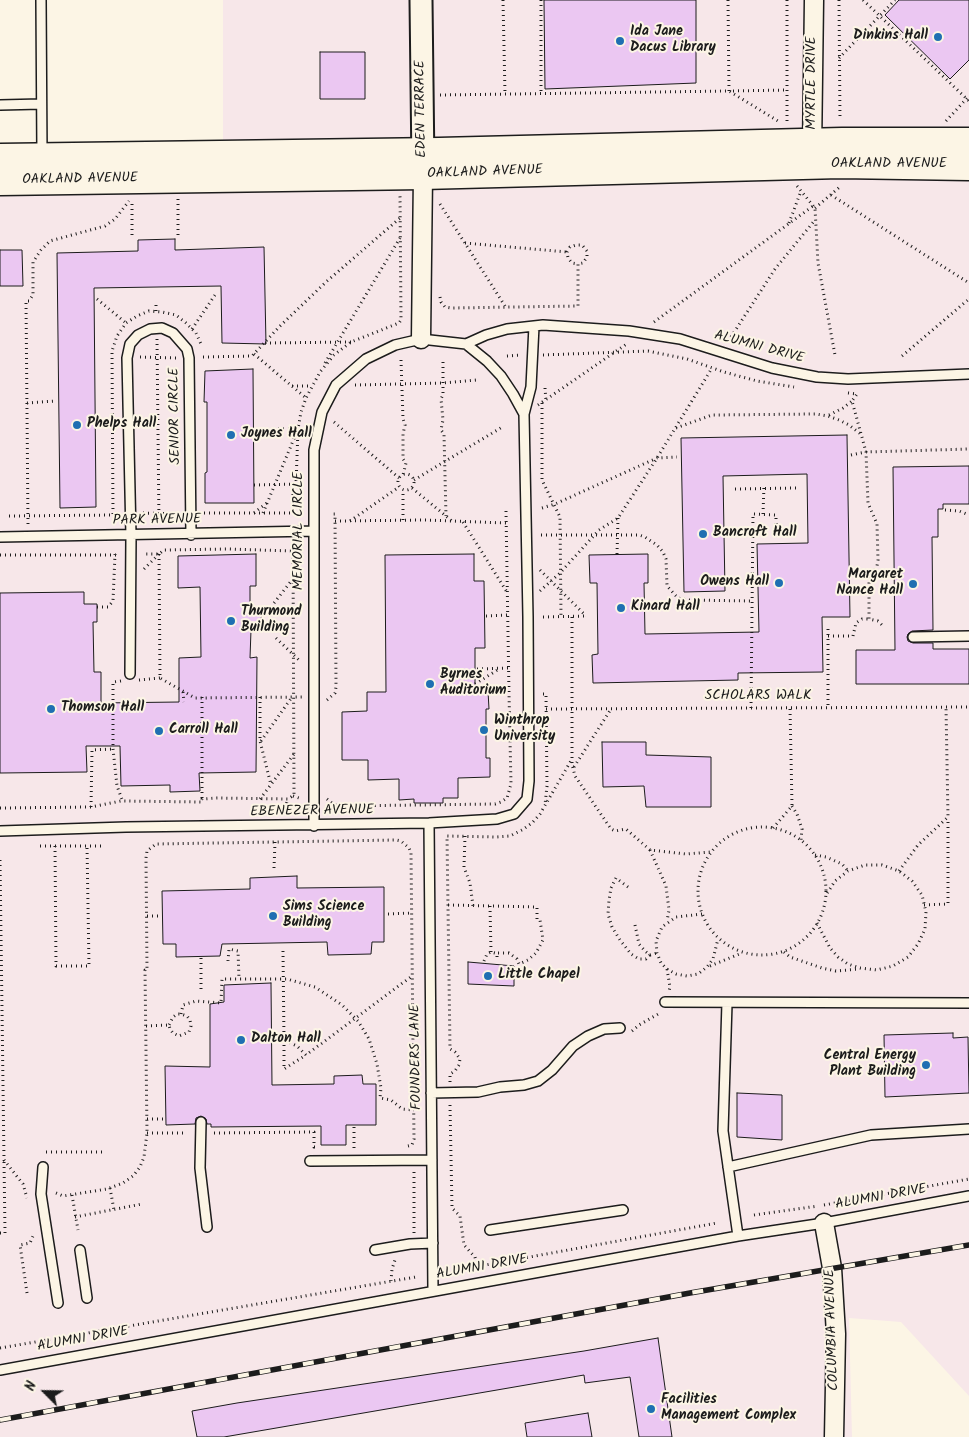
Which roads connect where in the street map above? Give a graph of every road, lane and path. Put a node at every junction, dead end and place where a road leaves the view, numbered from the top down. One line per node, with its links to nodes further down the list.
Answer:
1 (41, 0): 21 (lane)
2 (421, 0): 30 (street, EDEN TERRACE)
3 (503, 0): 17 (path)
4 (541, 0): 18 (path)
5 (728, 0): 16 (path)
6 (786, 0): 15 (path)
7 (814, 0): 28 (street, MYRTLE DRIVE)
8 (839, 0): 13 (path)
9 (863, 0): 11 (path)
10 (895, 0): 11 (path)
11 (880, 16): 14 (path); 20 (path)
12 (843, 23): 13 (path)
13 (839, 27): 14 (path)
14 (839, 58): 24 (path)
15 (787, 90): 16 (path); 16 (path)
16 (729, 91): 18 (path)
17 (505, 94): 18 (path); 19 (path)
18 (541, 94)
19 (439, 95)
20 (968, 99): 23 (path)
21 (42, 104): 22 (lane); 27 (lane)
22 (0, 105)
23 (942, 125)
24 (840, 126)
25 (969, 142): 28 (main road, OAKLAND AVENUE)
26 (0, 158): 27 (main road, OAKLAND AVENUE)
27 (42, 158): 30 (main road, OAKLAND AVENUE)
28 (806, 163): 29 (main road, OAKLAND AVENUE); 30 (main road, OAKLAND AVENUE); 33 (path)
29 (969, 166)
30 (415, 172): 31 (main road, OAKLAND AVENUE); 41 (path); 63 (street, EDEN TERRACE)
31 (0, 181)
32 (842, 183): 36 (path)
33 (801, 190): 39 (path); 43 (path)
34 (132, 194): 92 (path)
35 (178, 194): 44 (path)
36 (831, 194): 39 (path); 49 (path)
37 (440, 196): 38 (path)
38 (440, 204): 40 (path); 46 (path)
39 (814, 207): 42 (path); 43 (path)
40 (440, 214)
41 (401, 218): 45 (path); 66 (path)
42 (816, 219): 62 (path); 72 (path)
43 (789, 223): 60 (path)
44 (178, 235)
45 (401, 238): 64 (path); 65 (path)
46 (464, 243): 47 (path); 55 (path)
47 (567, 252): 48 (path); 48 (path)
48 (578, 264): 55 (path)
49 (969, 283)
50 (215, 295): 59 (path)
51 (439, 295): 55 (path)
52 (97, 299): 57 (path)
53 (969, 299): 74 (path)
54 (156, 302): 56 (path)
55 (506, 307)
56 (156, 312): 57 (path); 59 (path)
57 (126, 323): 135 (path)
58 (538, 326): 60 (lane, ALUMNI DRIVE); 67 (lane); 93 (lane)
59 (192, 329): 69 (path)
60 (640, 333): 68 (path); 81 (lane, ALUMNI DRIVE)
61 (157, 336): 75 (path)
62 (731, 337)
63 (421, 339): 67 (lane, MEMORIAL CIRCLE); 144 (lane, MEMORIAL CIRCLE)
64 (338, 342): 65 (path); 66 (path); 80 (path)
65 (351, 342): 80 (path)
66 (264, 343): 69 (path)
67 (466, 344): 93 (lane)
68 (617, 352): 71 (path); 97 (path); 120 (path)
69 (254, 354): 86 (path)
70 (525, 355): 73 (path)
71 (540, 355)
72 (835, 355)
73 (507, 356)
74 (902, 356)
75 (157, 357): 76 (path); 77 (path); 128 (path)
76 (127, 358): 77 (lane, SENIOR CIRCLE); 152 (lane, SENIOR CIRCLE)
77 (189, 358): 148 (lane, SENIOR CIRCLE)
78 (401, 360): 83 (path)
79 (443, 362): 84 (path)
80 (320, 372): 87 (path)
81 (969, 374)
82 (477, 380): 84 (path)
83 (402, 383): 84 (path); 85 (path); 107 (path)
84 (443, 383): 106 (path)
85 (354, 385)
86 (292, 386): 87 (path); 89 (path)
87 (312, 386): 89 (path)
88 (857, 394): 91 (path)
89 (306, 398): 99 (path)
90 (55, 401): 92 (path)
91 (852, 401): 94 (path); 100 (path)
92 (27, 403): 135 (path)
93 (524, 414): 161 (lane)
94 (828, 416): 97 (path); 100 (path)
95 (334, 422): 107 (path)
96 (504, 426): 106 (path)
97 (676, 428): 105 (path)
98 (273, 429): 99 (path)
99 (298, 429): 109 (path); 111 (path)
100 (863, 436): 102 (path)
101 (969, 449): 102 (path)
102 (866, 452): 103 (path); 176 (path)
103 (851, 455)
104 (677, 457): 105 (path)
105 (658, 458): 120 (path); 137 (path)
106 (445, 462): 108 (path); 136 (path)
107 (401, 476): 108 (path); 112 (path)
108 (414, 480): 114 (path)
109 (293, 484): 111 (path); 126 (path)
110 (254, 485): 111 (path)
111 (275, 485): 118 (path)
112 (399, 487): 116 (path); 139 (path)
113 (764, 487): 115 (path); 117 (path); 132 (path)
114 (412, 488): 116 (path); 136 (path)
115 (797, 488)
116 (403, 490): 138 (path)
117 (735, 490)
118 (268, 501): 125 (path); 130 (path)
119 (204, 504): 130 (path)
120 (555, 504): 121 (path); 150 (path)
121 (542, 508)
122 (945, 510): 133 (path)
123 (506, 511): 142 (path)
124 (141, 513): 128 (path)
125 (263, 513): 126 (path); 130 (path)
126 (293, 513): 127 (path)
127 (299, 513)
128 (159, 514): 129 (path); 147 (path)
129 (182, 514)
130 (254, 514)
131 (332, 514): 143 (path)
132 (763, 514): 145 (path); 168 (path)
133 (969, 515)
134 (9, 516): 135 (path)
135 (27, 516): 154 (path)
136 (446, 516): 140 (path)
137 (618, 518): 146 (path); 151 (path)
138 (402, 520): 139 (path); 140 (path)
139 (350, 521): 143 (path)
140 (453, 521): 141 (path)
141 (463, 522): 142 (path); 166 (path)
142 (506, 523): 166 (path)
143 (334, 525): 199 (path)
144 (314, 532): 148 (lane, PARK AVENUE); 229 (lane, MEMORIAL CIRCLE)
145 (776, 532)
146 (595, 534): 150 (path); 151 (path); 162 (path)
147 (159, 535): 148 (lane, PARK AVENUE); 152 (lane, PARK AVENUE)
148 (191, 535)
149 (541, 535): 150 (path)
150 (559, 535): 162 (path)
151 (618, 535): 160 (path); 168 (path)
152 (131, 536): 154 (lane, PARK AVENUE); 188 (lane, SENIOR CIRCLE)
153 (0, 537): 154 (lane, PARK AVENUE)
154 (29, 537)
155 (297, 548): 156 (path)
156 (293, 551): 159 (path); 163 (path)
157 (0, 554): 170 (path)
158 (137, 554): 159 (path)
159 (159, 554): 189 (path)
160 (617, 554)
161 (527, 557): 164 (path); 167 (lane)
162 (560, 573): 164 (path); 165 (path)
163 (293, 579): 169 (path); 183 (path)
164 (551, 581): 165 (path); 167 (path)
165 (560, 590): 173 (path); 174 (path)
166 (508, 592): 171 (path)
167 (528, 601): 228 (lane, EBENEZER AVENUE)
168 (752, 601): 202 (path)
169 (274, 603)
170 (97, 607)
171 (508, 615): 172 (path); 185 (path)
172 (486, 616)
173 (561, 617): 174 (path); 175 (path)
174 (572, 617): 206 (path)
175 (543, 618)
176 (868, 619): 177 (path); 179 (path)
177 (882, 625)
178 (828, 629): 179 (path)
179 (828, 636): 204 (path)
180 (969, 636): 181 (lane)
181 (913, 637)
182 (276, 638): 183 (path)
183 (294, 655): 184 (path); 195 (path)
184 (301, 662)
185 (508, 668): 187 (path); 215 (path)
186 (477, 669): 187 (path)
187 (499, 669): 191 (path)
188 (131, 677): 189 (path)
189 (160, 678): 192 (path)
190 (122, 681): 209 (path)
191 (475, 684)
192 (183, 691): 197 (path); 198 (path)
193 (544, 694): 205 (path)
194 (260, 697): 195 (path); 197 (path); 208 (path)
195 (293, 697): 196 (path); 208 (path); 210 (path)
196 (302, 697)
197 (202, 698): 217 (path)
198 (184, 702)
199 (325, 704)
200 (946, 707): 201 (path, SCHOLARS WALK); 204 (path, SCHOLARS WALK); 227 (path)
201 (969, 707)
202 (751, 708): 203 (path, SCHOLARS WALK); 207 (path, SCHOLARS WALK)
203 (790, 708): 204 (path, SCHOLARS WALK); 222 (path)
204 (828, 708)
205 (546, 709): 206 (path, SCHOLARS WALK); 221 (path)
206 (572, 709): 207 (path, SCHOLARS WALK); 211 (path)
207 (611, 709): 212 (path)
208 (260, 741): 213 (path)
209 (113, 749): 220 (path); 223 (path)
210 (294, 754): 213 (path); 214 (path)
211 (572, 759): 212 (path); 221 (path)
212 (573, 768): 239 (path)
213 (271, 784): 218 (path)
214 (293, 796): 216 (path); 219 (path)
215 (326, 796)
216 (299, 798)
217 (202, 799): 218 (path); 220 (path)
218 (259, 799): 219 (path)
219 (288, 800): 225 (path)
220 (123, 802): 223 (path)
221 (544, 806): 232 (path)
222 (792, 806): 230 (path); 233 (path)
223 (90, 807): 224 (path); 226 (path)
224 (0, 808)
225 (285, 808)
226 (90, 812)
227 (948, 817): 245 (path); 249 (path)
228 (429, 823): 229 (lane, EBENEZER AVENUE); 291 (lane, FOUNDERS LANE)
229 (314, 826): 231 (lane, EBENEZER AVENUE)
230 (772, 828): 233 (path); 240 (path)
231 (0, 831)
232 (465, 836): 248 (path); 250 (path)
233 (801, 840): 241 (path)
234 (278, 841): 243 (path); 252 (path); 255 (path)
235 (89, 845): 237 (path); 237 (path); 238 (path)
236 (40, 846): 237 (path)
237 (56, 846)
238 (103, 846)
239 (650, 850): 240 (path); 257 (path)
240 (711, 852): 254 (path)
241 (815, 856): 244 (path); 247 (path)
242 (0, 860): 290 (path)
243 (274, 868)
244 (848, 871): 245 (path); 247 (path)
245 (899, 871): 249 (path)
246 (628, 887): 267 (path)
247 (826, 895): 258 (path)
248 (448, 905): 250 (path); 292 (path)
249 (924, 905): 273 (path)
250 (473, 906): 251 (path)
251 (490, 906): 262 (path); 265 (path)
252 (412, 913): 253 (path); 275 (path)
253 (388, 914)
254 (702, 914): 257 (path); 260 (path)
255 (147, 916): 256 (path); 285 (path)
256 (160, 916)
257 (667, 922): 266 (path)
258 (817, 923): 264 (path); 273 (path)
259 (635, 926): 267 (path)
260 (718, 939): 263 (path); 272 (path)
261 (283, 951): 277 (path)
262 (491, 952): 265 (path); 270 (path)
263 (742, 952): 264 (path); 272 (path)
264 (783, 952): 273 (path)
265 (496, 953): 271 (path)
266 (657, 953): 267 (path); 274 (path)
267 (650, 956)
268 (201, 958): 278 (path)
269 (228, 961): 276 (path)
270 (484, 961)
271 (497, 961)
272 (708, 967): 274 (path)
273 (860, 968)
274 (667, 969): 279 (path)
275 (414, 977): 283 (path); 293 (path)
276 (239, 979): 277 (path); 282 (path)
277 (284, 979): 283 (path); 288 (path)
278 (201, 991)
279 (665, 1002): 280 (lane); 287 (path)
280 (727, 1003): 281 (lane); 313 (lane)
281 (969, 1003)
282 (181, 1014): 284 (path); 284 (path)
283 (355, 1018): 289 (path); 293 (path)
284 (170, 1025): 285 (path)
285 (146, 1026): 294 (path)
286 (620, 1028): 292 (lane)
287 (626, 1036)
288 (284, 1040): 289 (path); 289 (path)
289 (306, 1055)
290 (1, 1058): 309 (path)
291 (431, 1093): 292 (lane); 310 (lane, FOUNDERS LANE)
292 (450, 1093): 340 (path)
293 (414, 1110): 302 (path)
294 (147, 1119): 295 (path); 299 (path)
295 (166, 1119)
296 (201, 1122): 331 (lane)
297 (354, 1127): 306 (path)
298 (969, 1129): 313 (lane)
299 (147, 1133): 300 (path); 318 (path)
300 (187, 1133)
301 (214, 1133): 303 (path)
302 (400, 1146)
303 (324, 1147)
304 (363, 1147): 306 (path)
305 (344, 1148): 306 (path)
306 (354, 1148)
307 (46, 1152): 308 (path)
308 (105, 1152)
309 (4, 1160): 316 (path); 334 (path)
310 (432, 1160): 311 (lane); 336 (lane, FOUNDERS LANE)
311 (310, 1161)
312 (43, 1167): 347 (lane)
313 (728, 1167): 335 (lane)
314 (414, 1172): 337 (path)
315 (969, 1180): 326 (path)
316 (20, 1181): 317 (path); 322 (path)
317 (26, 1183)
318 (110, 1188): 320 (path); 324 (path)
319 (56, 1193): 320 (path)
320 (72, 1195): 327 (path)
321 (969, 1196): 329 (lane, ALUMNI DRIVE)
322 (27, 1198)
323 (142, 1204): 324 (path)
324 (114, 1210): 327 (path)
325 (623, 1210): 333 (lane)
326 (754, 1215)
327 (75, 1217): 332 (path)
328 (717, 1223): 340 (path)
329 (824, 1223): 335 (lane, ALUMNI DRIVE); 350 (street, COLUMBIA AVENUE)
330 (32, 1227): 345 (path)
331 (207, 1227)
332 (78, 1230)
333 (490, 1230)
334 (0, 1233)
335 (738, 1236): 344 (lane, ALUMNI DRIVE)
336 (433, 1243): 337 (lane); 344 (lane, FOUNDERS LANE)
337 (409, 1244): 339 (lane); 343 (path)
338 (80, 1250): 346 (lane)
339 (375, 1250)
340 (477, 1266): 341 (path)
341 (458, 1270)
342 (416, 1277): 343 (path)
343 (391, 1281): 348 (path)
344 (433, 1291): 349 (lane, ALUMNI DRIVE)
345 (28, 1294)
346 (87, 1298)
347 (58, 1303)
348 (0, 1348)
349 (0, 1370)
350 (834, 1437)

